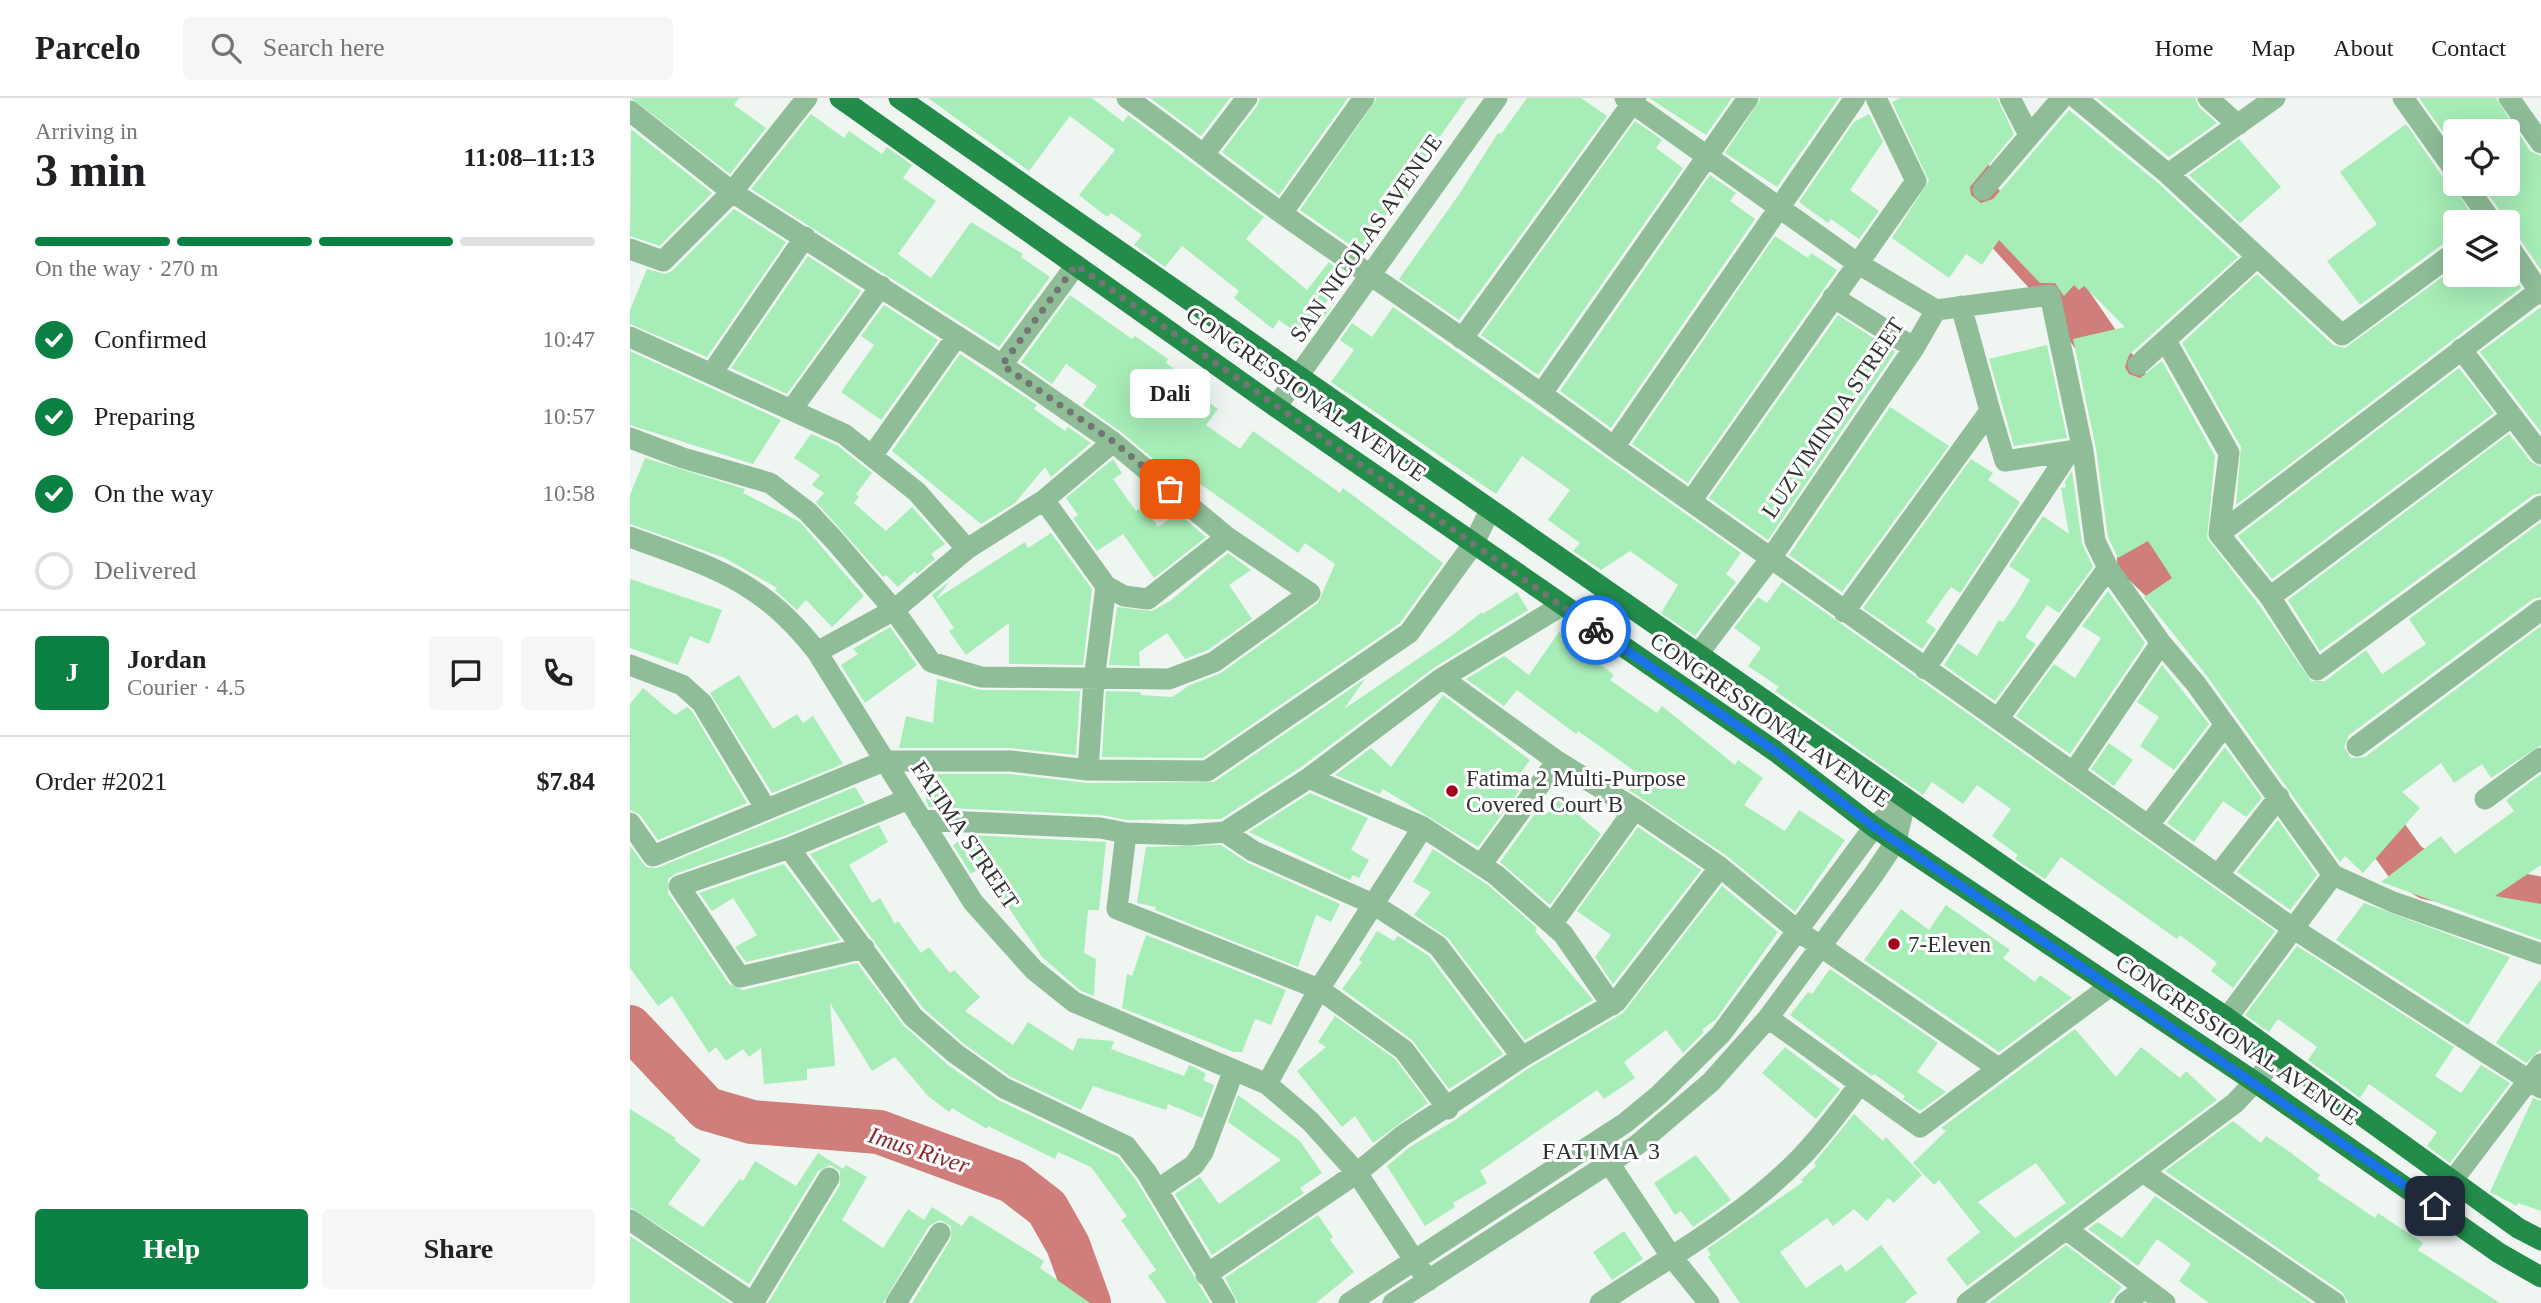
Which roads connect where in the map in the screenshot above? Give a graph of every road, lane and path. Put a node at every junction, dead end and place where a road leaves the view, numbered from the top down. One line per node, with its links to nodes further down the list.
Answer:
1 (807, 98): 28 (street)
2 (840, 98): 37 (main road, CONGRESSIONAL AVENUE)
3 (899, 98): 53 (main road, CONGRESSIONAL AVENUE)
4 (1127, 98): 24 (street)
5 (1247, 98): 24 (street)
6 (1364, 98): 30 (street)
7 (1497, 98): 38 (street, SAN NICOLAS AVENUE)
8 (1748, 98): 25 (street)
9 (1854, 98): 29 (street)
10 (1877, 98): 35 (street)
11 (2010, 98): 21 (street)
12 (2062, 98): 21 (street)
13 (2076, 98): 26 (street)
14 (2208, 98): 20 (street)
15 (2275, 98): 20 (street)
16 (2509, 98): 22 (street)
17 (1631, 100): 25 (street, LUZVIMINDA STREET); 46 (street)
18 (2413, 102): 23 (street)
19 (630, 111): 28 (street)
20 (2238, 125): 26 (street)
21 (2029, 135): 27 (street)
22 (2541, 144)
23 (2443, 151)
24 (1205, 153): 30 (street)
25 (1709, 156): 29 (street, LUZVIMINDA STREET); 54 (street)
26 (2168, 174): 33 (street)
27 (1983, 190)
28 (732, 192): 31 (street); 32 (street)
29 (1779, 205): 35 (street, LUZVIMINDA STREET); 61 (street)
30 (1282, 213): 38 (street)
31 (805, 237): 39 (street); 52 (street)
32 (630, 249)
33 (2257, 257): 34 (street); 47 (street)
34 (2443, 261)
35 (1857, 262): 41 (street); 43 (street, LUZVIMINDA STREET)
36 (2520, 263): 40 (street)
37 (1076, 265): 50 (street); 55 (main road, CONGRESSIONAL AVENUE)
38 (1372, 276): 46 (street); 53 (street, SAN NICOLAS AVENUE)
39 (881, 286): 44 (street); 56 (street)
40 (2540, 293): 49 (street)
41 (1833, 297): 48 (street); 66 (street)
42 (1961, 306): 43 (street); 57 (street); 62 (street)
43 (1936, 310): 48 (street, LUZVIMINDA STREET)
44 (957, 336): 50 (street); 64 (street)
45 (630, 337): 52 (street)
46 (1462, 339): 54 (street)
47 (2166, 341): 51 (street); 69 (street)
48 (1914, 348): 74 (street, LUZVIMINDA STREET)
49 (2461, 349): 58 (street); 69 (street)
50 (1002, 365): 60 (street)
51 (2138, 365)
52 (712, 373): 56 (street)
53 (1299, 377): 55 (street, SAN NICOLAS AVENUE); 68 (main road, CONGRESSIONAL AVENUE)
54 (1542, 393): 61 (street)
55 (1276, 407): 72 (main road, CONGRESSIONAL AVENUE)
56 (792, 409): 64 (street)
57 (1990, 411): 62 (street); 81 (street)
58 (2512, 416): 63 (street); 77 (street)
59 (630, 438): 79 (street)
60 (1114, 442): 65 (street); 71 (street)
61 (1614, 447): 66 (street)
62 (2076, 451): 75 (street); 86 (street)
63 (2541, 454)
64 (872, 456): 73 (street)
65 (1044, 500): 73 (street); 76 (street)
66 (1691, 501): 74 (street)
67 (2541, 506): 77 (street)
68 (1490, 510): 72 (street); 84 (main road, CONGRESSIONAL AVENUE)
69 (2219, 534): 77 (street)
70 (630, 537): 83 (street, FATIMA STREET)
71 (1227, 537): 76 (street); 88 (street)
72 (1474, 543): 78 (main road, CONGRESSIONAL AVENUE); 95 (street)
73 (967, 549): 79 (street)
74 (1771, 558): 81 (street); 84 (street, LUZVIMINDA STREET)
75 (2108, 568): 82 (street); 89 (street)
76 (1105, 586): 88 (street)
77 (2270, 597)
78 (1561, 606): 87 (street); 108 (main road, CONGRESSIONAL AVENUE)
79 (894, 610): 83 (street); 88 (street)
80 (2541, 610): 91 (street)
81 (1844, 612): 86 (street)
82 (2161, 642): 90 (street); 96 (street)
83 (817, 652): 93 (street, FATIMA STREET)
84 (1698, 654): 99 (main road, CONGRESSIONAL AVENUE)
85 (630, 665): 102 (street)
86 (1925, 669): 89 (street)
87 (1441, 678): 94 (street); 97 (street)
88 (1094, 680): 95 (street)
89 (1998, 719): 96 (street)
90 (2224, 726): 98 (street); 106 (street)
91 (2357, 746)
92 (2541, 758): 100 (street)
93 (884, 761): 95 (street); 101 (street, FATIMA STREET); 102 (street)
94 (1556, 761): 103 (street); 113 (street)
95 (1088, 770)
96 (2073, 773): 106 (street)
97 (1309, 778): 107 (street); 109 (street)
98 (2279, 797): 115 (street); 116 (street)
99 (1906, 799): 108 (street); 111 (street); 128 (main road, CONGRESSIONAL AVENUE)
100 (2485, 799)
101 (906, 800): 104 (street, FATIMA STREET); 112 (street)
102 (766, 809): 105 (street)
103 (1635, 809): 114 (street); 118 (street)
104 (921, 820): 110 (street); 132 (street, FATIMA STREET)
105 (630, 823)
106 (2148, 826): 116 (street)
107 (1423, 827): 113 (street); 117 (street)
108 (1874, 827): 111 (main road, CONGRESSIONAL AVENUE); 120 (street)
109 (1224, 832): 110 (street); 117 (street)
110 (1126, 833): 125 (street)
111 (1896, 841): 121 (street); 124 (main road, CONGRESSIONAL AVENUE)
112 (789, 848): 122 (street); 122 (street)
113 (1481, 865): 118 (street)
114 (1720, 867): 120 (street); 126 (street)
115 (2333, 875): 119 (street); 123 (street)
116 (2218, 876): 119 (street)
117 (1373, 904): 125 (street); 130 (street)
118 (1552, 924): 126 (street)
119 (2294, 929): 128 (street); 133 (street)
120 (1798, 931): 121 (street); 138 (street)
121 (1820, 946): 127 (street); 131 (street)
122 (864, 948): 144 (street)
123 (2541, 954)
124 (2109, 986): 131 (street); 134 (main road, CONGRESSIONAL AVENUE)
125 (1319, 989): 135 (street); 137 (street)
126 (1612, 1005): 130 (street)
127 (1768, 1018): 136 (street); 139 (street)
128 (2227, 1018): 129 (main road, CONGRESSIONAL AVENUE)
129 (2279, 1056): 134 (street); 143 (main road, CONGRESSIONAL AVENUE)
130 (1522, 1057): 137 (street)
131 (1998, 1068): 136 (street)
132 (1234, 1070): 135 (street, FATIMA STREET); 144 (street)
133 (2537, 1078): 143 (street)
134 (2255, 1082): 140 (street); 152 (main road, CONGRESSIONAL AVENUE)
135 (1267, 1084): 141 (street, FATIMA STREET)
136 (1860, 1084): 149 (street)
137 (1448, 1109): 141 (street)
138 (1596, 1142): 139 (street); 150 (street)
139 (1609, 1163): 149 (street); 153 (street)
140 (2143, 1172): 146 (street); 165 (street)
141 (1357, 1173): 150 (street, FATIMA STREET); 151 (street)
142 (830, 1178): 155 (street)
143 (2453, 1180): 148 (main road, CONGRESSIONAL AVENUE)
144 (1157, 1191): 151 (street)
145 (630, 1220): 155 (street)
146 (2066, 1229): 154 (street); 162 (street)
147 (940, 1233): 156 (street)
148 (2541, 1240)
149 (1671, 1256): 160 (street); 161 (street)
150 (1415, 1261): 153 (street, FATIMA STREET); 158 (street)
151 (1206, 1275): 157 (street)
152 (2541, 1277)
153 (1428, 1281): 159 (street)
154 (2145, 1288): 163 (street); 164 (street)
155 (744, 1301)
156 (896, 1303)
157 (1225, 1303)
158 (1349, 1303)
159 (1393, 1303)
160 (1600, 1303)
161 (1709, 1303)
162 (1966, 1303)
163 (2125, 1303)
164 (2165, 1303)
165 (2334, 1303)

